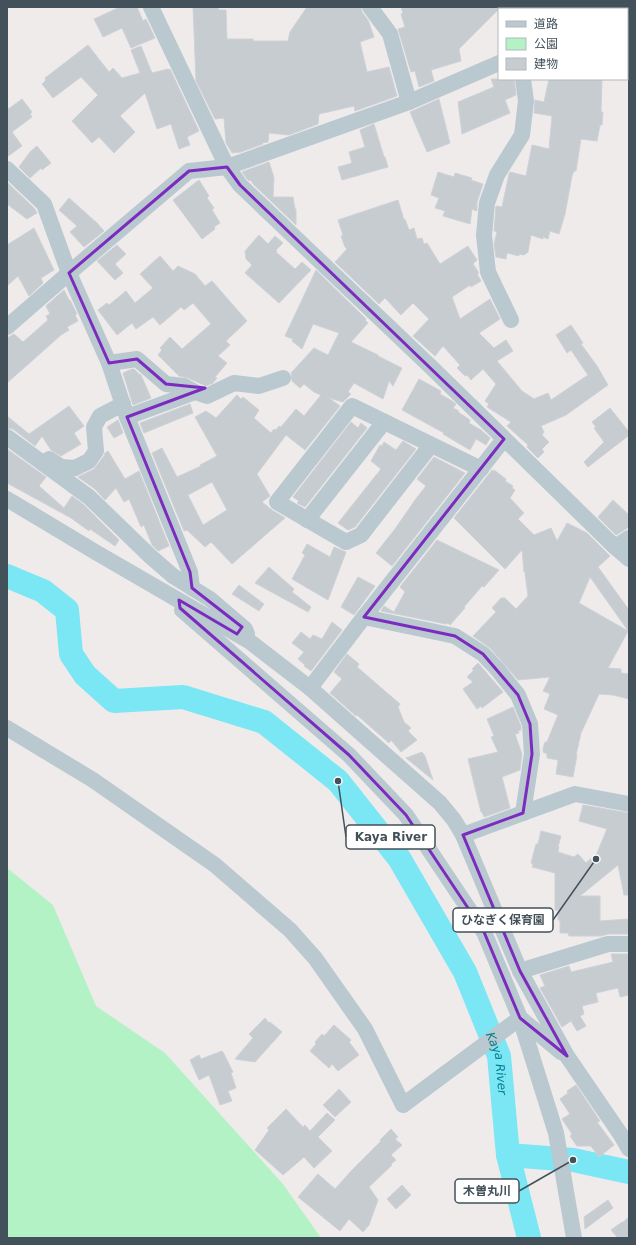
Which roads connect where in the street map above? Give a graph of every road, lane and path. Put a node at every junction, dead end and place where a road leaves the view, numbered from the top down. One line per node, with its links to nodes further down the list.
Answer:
1 (151, 7): 6 (street)
2 (370, 7): 5 (street)
3 (498, 63): 5 (street)
4 (523, 80): 9 (street)
5 (409, 102): 6 (street)
6 (227, 167): 8 (street); 17 (street)
7 (7, 169): 8 (street)
8 (69, 273): 10 (street); 11 (street)
9 (511, 320)
10 (7, 327)
11 (109, 363): 13 (street); 14 (street)
12 (283, 378): 13 (street)
13 (195, 392): 14 (street)
14 (125, 411): 19 (street); 26 (street)
15 (384, 422): 18 (street); 22 (street); 22 (street)
16 (7, 436): 19 (street)
17 (504, 439): 20 (street); 24 (street)
18 (431, 445): 20 (street); 22 (street)
19 (39, 460): 26 (street)
20 (481, 470): 28 (street)
21 (7, 499): 27 (street)
22 (307, 520)
23 (629, 538): 24 (street)
24 (615, 547): 25 (street)
25 (629, 559)
26 (192, 588): 29 (street)
27 (179, 600): 29 (street); 37 (street)
28 (364, 617): 30 (street); 33 (street)
29 (249, 641): 30 (street)
30 (310, 688): 34 (street)
31 (7, 728): 37 (street)
32 (629, 804): 33 (street)
33 (523, 813): 34 (street)
34 (463, 835): 36 (street)
35 (629, 944): 36 (street)
36 (520, 971): 38 (street)
37 (520, 1018): 38 (street); 41 (street)
38 (567, 1056): 39 (street)
39 (625, 1132): 40 (street)
40 (629, 1149)
41 (574, 1238)

